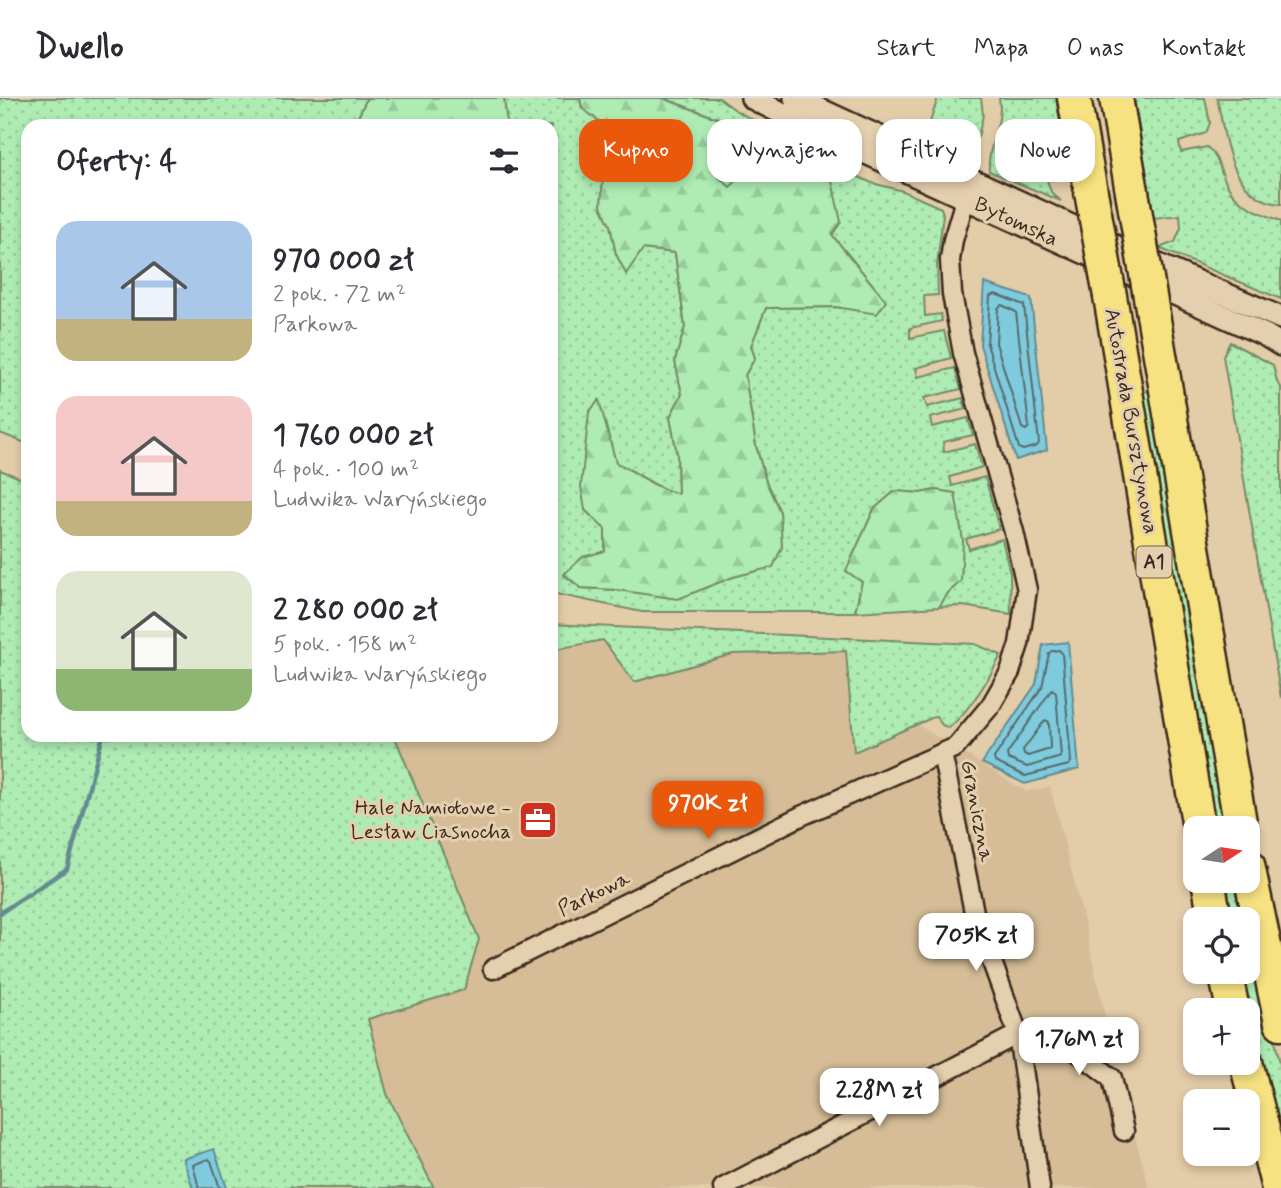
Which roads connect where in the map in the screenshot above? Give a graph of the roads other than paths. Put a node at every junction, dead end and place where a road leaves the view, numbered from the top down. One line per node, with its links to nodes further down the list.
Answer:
1 (752, 98): 5 (street, Bytomska)
2 (794, 98): 5 (street, Bytomska)
3 (1074, 98): 9 (highway, Autostrada Bursztynowa / A1, bridge)
4 (1116, 98): 10 (highway, Autostrada Bursztynowa / A1, bridge)
5 (968, 189): 6 (street, Bytomska); 7 (street, Bytomska); 8 (street, Graniczna)
6 (1281, 318)
7 (1281, 345)
8 (942, 753): 12 (street, Parkowa); 14 (street, Graniczna)
9 (1197, 816)
10 (1239, 816)
11 (1254, 893): 13 (highway)
12 (494, 969)
13 (1281, 1023)
14 (1018, 1034): 16 (street); 17 (street); 18 (street, Graniczna)
15 (1249, 1075): 19 (highway)
16 (1124, 1131)
17 (723, 1188)
18 (1040, 1188)
19 (1278, 1188)

